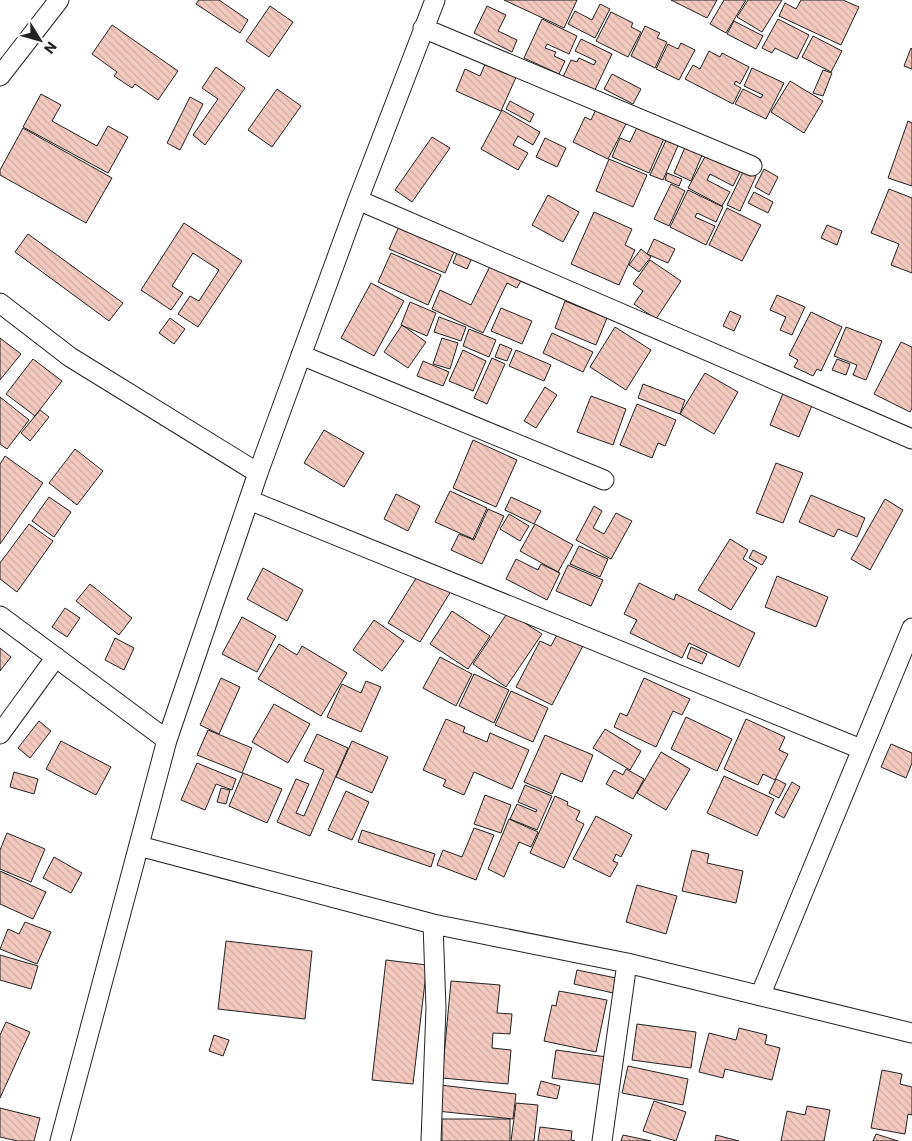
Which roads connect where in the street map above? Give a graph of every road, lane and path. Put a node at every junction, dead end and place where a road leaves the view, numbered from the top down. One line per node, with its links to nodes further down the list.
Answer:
1 (59, 0): 4 (street)
2 (436, 0): 3 (street)
3 (424, 28): 5 (street); 6 (street)
4 (0, 76)
5 (752, 166)
6 (358, 200): 8 (street); 9 (street)
7 (0, 304): 10 (street)
8 (301, 356): 10 (street); 11 (street)
9 (912, 438)
10 (258, 473): 12 (street)
11 (604, 480)
12 (249, 500): 17 (street); 18 (street)
13 (0, 616): 15 (street)
14 (912, 628): 18 (street)
15 (56, 658): 16 (street); 17 (street)
16 (0, 734)
17 (167, 740): 19 (street)
18 (860, 749): 22 (street)
19 (139, 846): 20 (street); 24 (street)
20 (433, 924): 21 (street); 25 (street)
21 (627, 963): 22 (street); 26 (street)
22 (760, 996): 23 (street)
23 (912, 1033)
24 (60, 1141)
25 (431, 1141)
26 (602, 1141)

